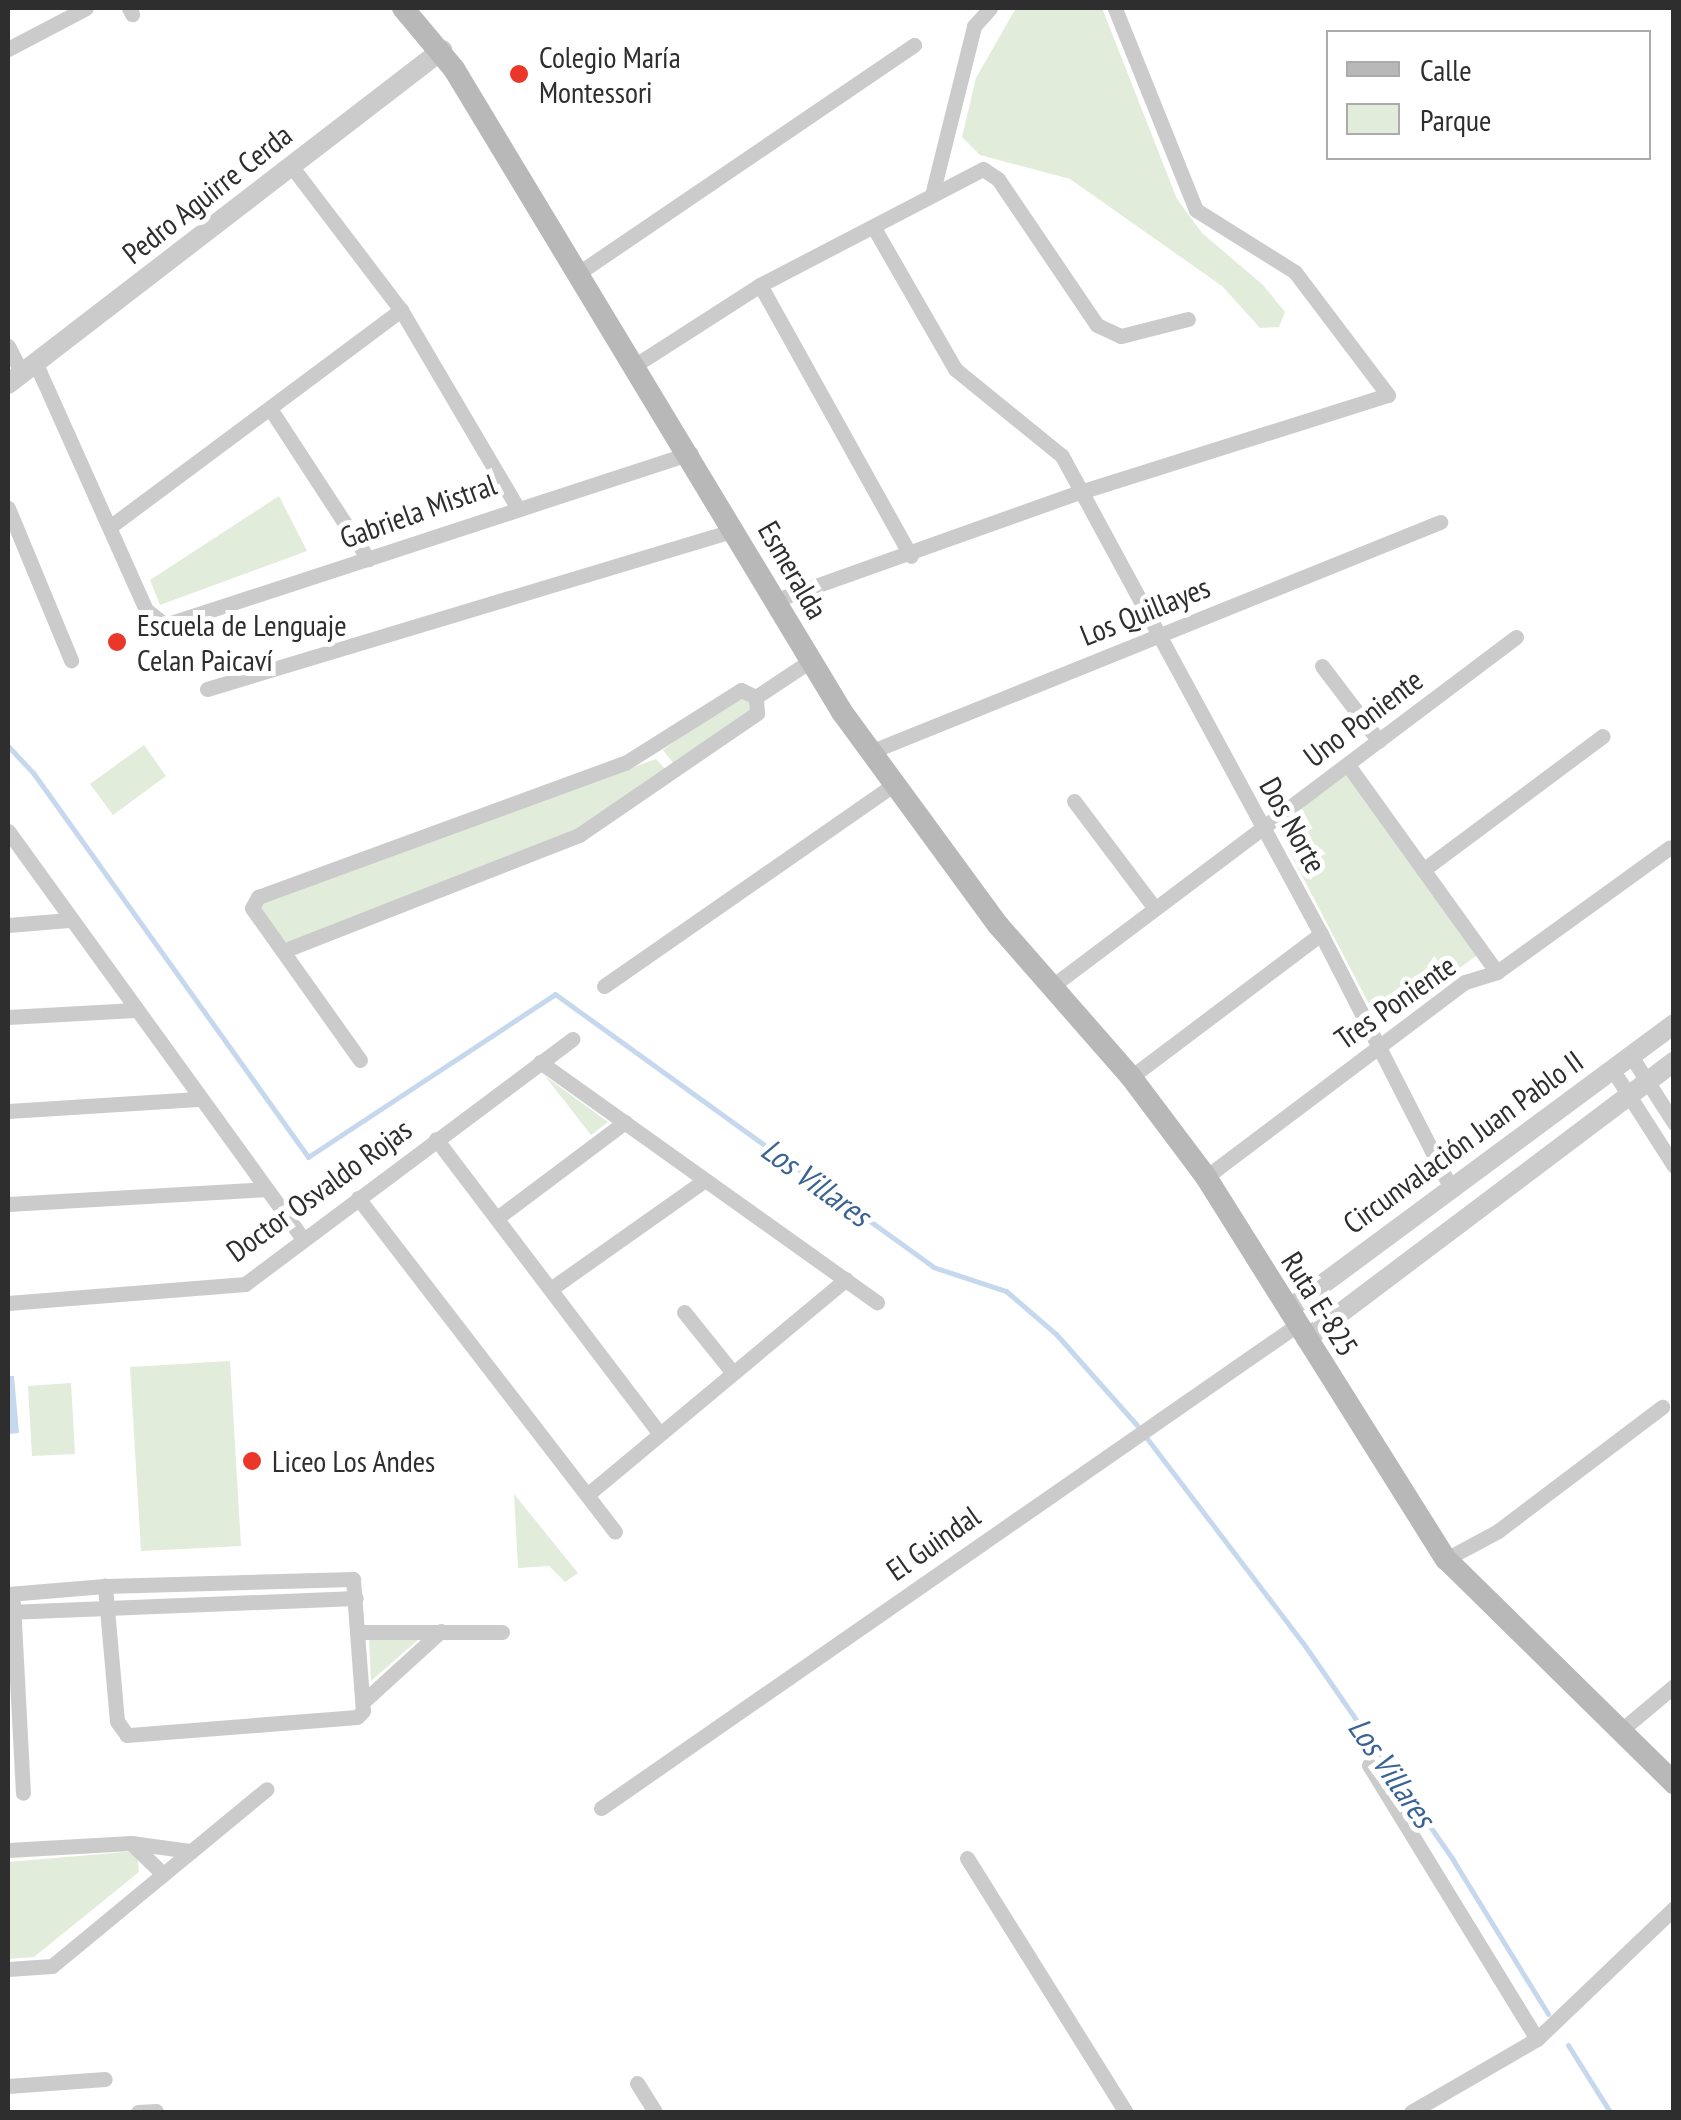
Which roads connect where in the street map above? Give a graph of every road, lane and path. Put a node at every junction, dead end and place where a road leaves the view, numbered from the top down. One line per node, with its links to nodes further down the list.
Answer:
1 (86, 8): 8 (street)
2 (403, 8): 9 (main road, Esmeralda)
3 (966, 8): 6 (street)
4 (990, 8): 6 (street)
5 (1114, 8): 22 (street)
6 (974, 26): 11 (street)
7 (914, 45): 13 (street)
8 (8, 49)
9 (442, 50): 10 (street, Pedro Aguirre Cerda); 13 (main road, Esmeralda)
10 (292, 167): 15 (street); 19 (street, Pedro Aguirre Cerda)
11 (932, 195): 12 (street); 16 (street)
12 (874, 228): 14 (street); 22 (street, Dos Norte)
13 (580, 272): 18 (main road, Esmeralda)
14 (760, 285): 18 (street); 28 (street)
15 (400, 310): 20 (street); 23 (street)
16 (1188, 319)
17 (8, 346): 19 (street)
18 (637, 364): 21 (main road, Esmeralda)
19 (22, 374): 26 (street)
20 (272, 410): 26 (street); 29 (street)
21 (691, 452): 23 (street, Gabriela Mistral); 27 (main road, Esmeralda)
22 (1077, 493): 28 (street); 31 (street, Dos Norte)
23 (516, 506): 29 (street, Gabriela Mistral)
24 (8, 508): 33 (street)
25 (1440, 522): 31 (street, Los Quillayes)
26 (110, 526): 29 (street, Gabriela Mistral)
27 (735, 530): 30 (main road, Esmeralda); 36 (street)
28 (912, 556): 30 (street)
29 (368, 559)
30 (776, 600): 34 (main road, Esmeralda)
31 (1157, 635): 41 (street, Los Quillayes); 46 (street, Dos Norte)
32 (1516, 637): 39 (street, Uno Poniente)
33 (71, 660)
34 (810, 661): 37 (street); 41 (main road, Esmeralda)
35 (1322, 666): 39 (street)
36 (207, 690)
37 (756, 697): 40 (street); 43 (street)
38 (1603, 736): 49 (street)
39 (1379, 741): 42 (street, Uno Poniente)
40 (658, 748): 43 (street); 54 (street)
41 (870, 752): 44 (main road, Esmeralda)
42 (1348, 765): 46 (street, Uno Poniente); 49 (street)
43 (674, 770): 54 (street)
44 (893, 785): 56 (street); 57 (main road, Esmeralda)
45 (1074, 801): 50 (street)
46 (1263, 827): 50 (street, Uno Poniente); 53 (street, Dos Norte)
47 (8, 831): 51 (street)
48 (1670, 847): 55 (street, Tres Poniente)
49 (1423, 870): 55 (street)
50 (1154, 908): 57 (street, Uno Poniente)
51 (69, 920): 52 (street); 58 (street)
52 (8, 925)
53 (1321, 934): 62 (street, Dos Norte); 68 (street)
54 (283, 951): 64 (street)
55 (1497, 972): 62 (street, Tres Poniente)
56 (604, 986)
57 (1052, 986): 68 (main road, Esmeralda)
58 (135, 1010): 59 (street); 71 (street)
59 (8, 1017)
60 (1674, 1024): 63 (street, Circunvalación Juan Pablo II)
61 (572, 1039): 65 (street, Doctor Osvaldo Rojas)
62 (1378, 1044): 78 (street, Tres Poniente); 80 (street, Dos Norte)
63 (1631, 1056): 67 (street, Circunvalación Juan Pablo II); 69 (street)
64 (360, 1060)
65 (540, 1062): 73 (street); 76 (street, Doctor Osvaldo Rojas)
66 (1674, 1062): 69 (street, Circunvalación Juan Pablo II)
67 (1612, 1070): 70 (street); 80 (street, Circunvalación Juan Pablo II)
68 (1132, 1077): 75 (main road, Esmeralda)
69 (1648, 1080): 70 (street, Circunvalación Juan Pablo II); 74 (street)
70 (1629, 1095): 77 (street); 91 (street, Circunvalación Juan Pablo II)
71 (198, 1099): 72 (street); 81 (street)
72 (8, 1110)
73 (625, 1122): 79 (street); 84 (street)
74 (1674, 1123)
75 (1174, 1132): 78 (main road, Ruta E-825)
76 (436, 1139): 82 (street, Doctor Osvaldo Rojas); 84 (street)
77 (1674, 1166)
78 (1206, 1177): 91 (main road, Ruta E-825)
79 (705, 1180): 86 (street); 87 (street)
80 (1451, 1188): 91 (street, Circunvalación Juan Pablo II)
81 (266, 1189): 83 (street); 85 (street)
82 (358, 1198): 85 (street, Doctor Osvaldo Rojas); 95 (street)
83 (8, 1204)
84 (497, 1218): 87 (street)
85 (303, 1239): 89 (street, Doctor Osvaldo Rojas)
86 (846, 1280): 88 (street); 92 (street)
87 (552, 1288): 94 (street)
88 (877, 1302)
89 (8, 1303)
90 (684, 1312): 92 (street)
91 (1297, 1324): 97 (main road, Ruta E-825); 114 (street, El Guindal)
92 (734, 1374): 94 (street)
93 (1662, 1407): 97 (street)
94 (660, 1434): 95 (street)
95 (587, 1495): 96 (street)
96 (615, 1532)
97 (1446, 1559): 108 (main road)
98 (105, 1586): 99 (street); 100 (street); 101 (street)
99 (10, 1594): 102 (street)
100 (356, 1598): 101 (street); 103 (street)
101 (107, 1607): 102 (street); 107 (street)
102 (10, 1612): 109 (street)
103 (358, 1632): 104 (street); 107 (street)
104 (441, 1632): 105 (street); 107 (street)
105 (502, 1632)
106 (1674, 1686): 108 (street)
107 (364, 1701)
108 (1619, 1732): 111 (main road)
109 (15, 1738): 113 (street)
110 (1369, 1765): 122 (street)
111 (1674, 1783)
112 (266, 1789): 117 (street)
113 (23, 1793)
114 (602, 1808)
115 (131, 1843): 116 (street); 117 (street); 119 (street)
116 (8, 1850)
117 (191, 1851): 119 (street)
118 (968, 1858): 129 (street)
119 (163, 1874): 121 (street)
120 (1674, 1908): 122 (street)
121 (8, 1968)
122 (1537, 2039): 130 (street)
123 (105, 2079): 125 (street)
124 (637, 2083): 128 (street)
125 (8, 2086)
126 (138, 2112): 127 (street)
127 (156, 2112)
128 (655, 2112)
129 (1126, 2112)
130 (1411, 2112)

